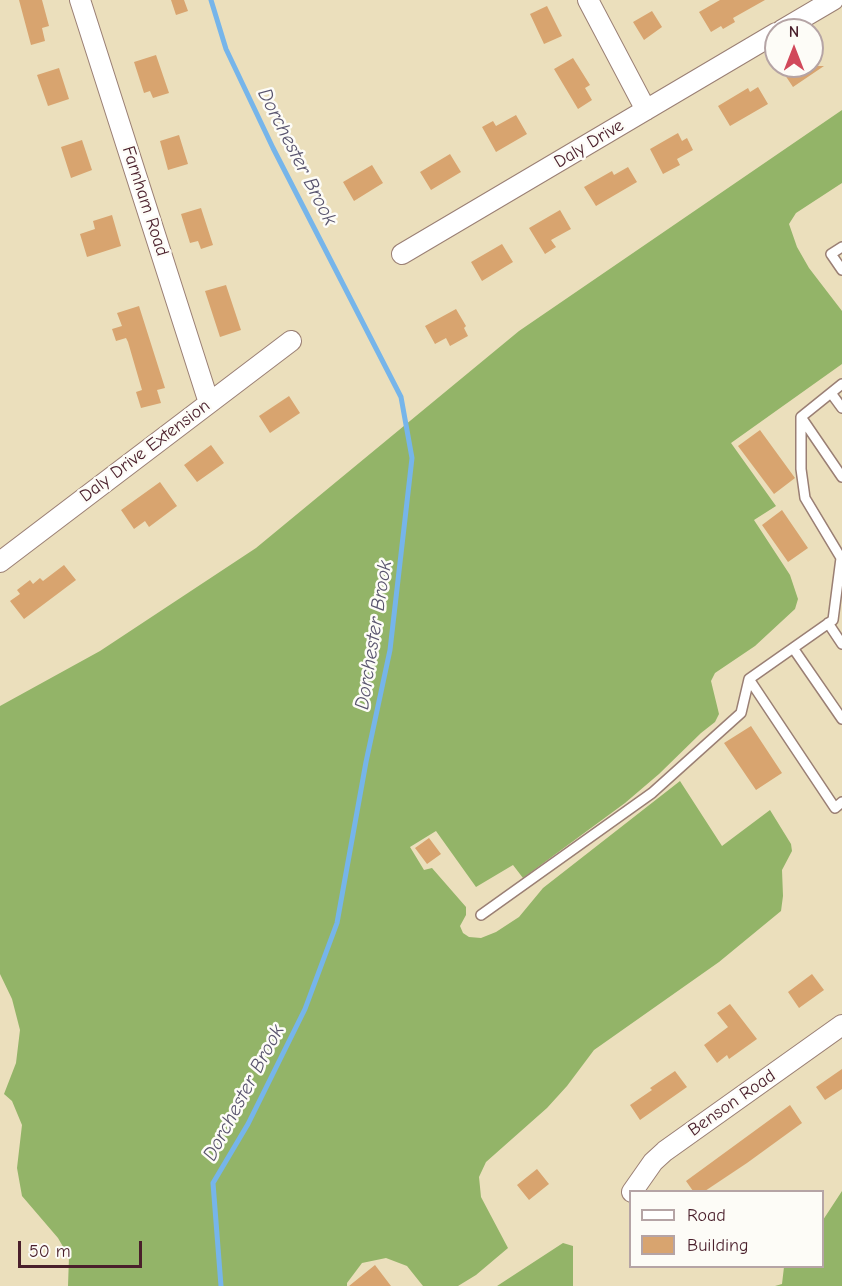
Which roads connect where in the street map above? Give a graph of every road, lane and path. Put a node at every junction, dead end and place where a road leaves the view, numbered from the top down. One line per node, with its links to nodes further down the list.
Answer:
1 (80, 0): 13 (street, Farnham Road)
2 (588, 0): 6 (street)
3 (833, 0): 4 (street)
4 (802, 18)
5 (764, 40): 6 (street, Daly Drive)
6 (646, 110): 8 (street, Daly Drive)
7 (842, 247): 9 (lane)
8 (402, 254)
9 (842, 270)
10 (291, 341): 13 (street, Daly Drive Extension)
11 (842, 384): 12 (lane)
12 (831, 393): 14 (lane); 15 (lane)
13 (209, 403): 18 (street, Daly Drive Extension)
14 (842, 408)
15 (801, 417): 16 (lane); 17 (lane)
16 (842, 477)
17 (842, 558): 19 (lane)
18 (0, 562)
19 (828, 623): 20 (lane); 21 (lane)
20 (842, 644)
21 (793, 648): 22 (lane); 23 (lane)
22 (749, 679): 24 (lane); 25 (lane)
23 (842, 719)
24 (842, 802)
25 (481, 915)
26 (842, 1025): 27 (street, Benson Road)
27 (633, 1190)

